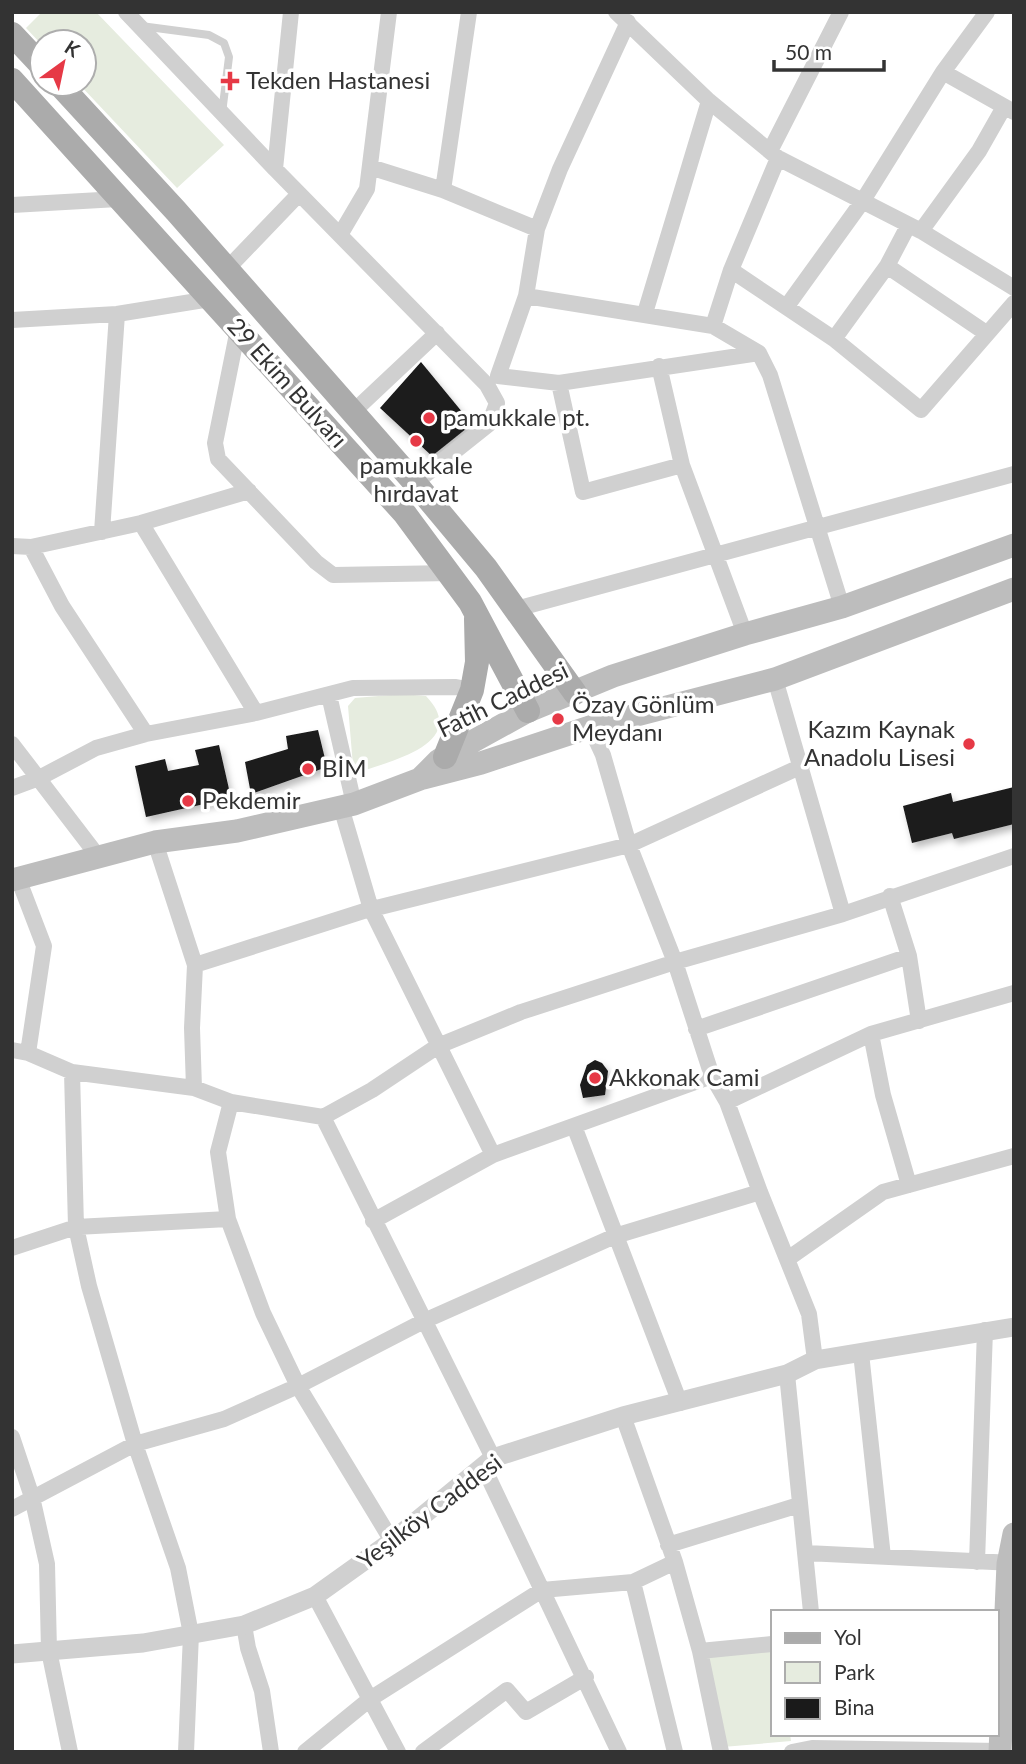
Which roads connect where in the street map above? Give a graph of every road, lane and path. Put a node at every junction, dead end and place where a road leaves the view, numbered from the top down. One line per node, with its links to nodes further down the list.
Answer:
1 (126, 12): 8 (street)
2 (291, 12): 19 (street)
3 (389, 12): 18 (street)
4 (469, 12): 20 (street)
5 (841, 12): 17 (street)
6 (987, 12): 11 (street)
7 (622, 17): 14 (street); 25 (street)
8 (139, 25): 16 (street); 16 (lane)
9 (12, 34): 10 (main road)
10 (28, 51)
11 (943, 72): 15 (street); 23 (street)
12 (12, 80): 22 (main road, 29 Ekim Bulvarı)
13 (72, 98): 29 (main road, 29 Ekim Bulvarı)
14 (709, 102): 17 (street); 36 (street)
15 (1009, 110): 26 (street)
16 (222, 113): 19 (street)
17 (774, 154): 23 (street); 30 (street)
18 (370, 167): 20 (street); 27 (street)
19 (275, 169): 21 (street)
20 (443, 190): 25 (street)
21 (299, 194): 27 (street); 29 (street)
22 (118, 199): 24 (street); 33 (main road, 29 Ekim Bulvarı)
23 (862, 202): 26 (street); 35 (street)
24 (12, 205)
25 (537, 229): 32 (street)
26 (915, 229): 28 (street); 31 (street)
27 (340, 235): 41 (street)
28 (887, 266): 42 (street); 43 (street)
29 (227, 269): 48 (main road, 29 Ekim Bulvarı)
30 (731, 270): 35 (street); 39 (street)
31 (1014, 288)
32 (526, 296): 36 (street); 46 (street)
33 (211, 299): 37 (street); 40 (main road, 29 Ekim Bulvarı)
34 (1014, 303): 42 (street)
35 (787, 306): 43 (street)
36 (645, 313): 39 (street)
37 (117, 314): 38 (street); 55 (street)
38 (12, 320)
39 (713, 326): 44 (street)
40 (238, 329): 52 (street); 60 (main road, 29 Ekim Bulvarı)
41 (437, 333): 46 (street); 48 (street)
42 (986, 333): 43 (street)
43 (834, 340)
44 (759, 353): 45 (street); 54 (street)
45 (659, 366): 47 (street); 49 (street)
46 (492, 380): 47 (street); 51 (street)
47 (559, 383): 49 (street)
48 (353, 412): 51 (main road, 29 Ekim Bulvarı)
49 (682, 465): 59 (street)
50 (1014, 474): 54 (street)
51 (415, 483): 63 (main road, 29 Ekim Bulvarı)
52 (249, 491): 53 (street); 60 (street)
53 (141, 523): 55 (street); 71 (street)
54 (819, 530): 59 (street); 62 (street)
55 (102, 532): 58 (street)
56 (1014, 545): 62 (main road, Fatih Caddesi)
57 (12, 546): 58 (street)
58 (31, 547): 73 (street)
59 (716, 555): 63 (street); 65 (street)
60 (452, 573): 64 (main road, 29 Ekim Bulvarı)
61 (1014, 589): 66 (main road)
62 (842, 607): 65 (main road, Fatih Caddesi)
63 (516, 609): 68 (main road, 29 Ekim Bulvarı)
64 (476, 614): 67 (main road); 70 (main road, 29 Ekim Bulvarı)
65 (745, 634): 68 (main road, Fatih Caddesi)
66 (775, 678): 72 (main road); 77 (street)
67 (472, 690): 69 (street); 76 (main road)
68 (575, 693): 70 (main road, Fatih Caddesi); 72 (main road)
69 (329, 695): 71 (street); 81 (street)
70 (528, 711): 74 (main road); 76 (main road, Fatih Caddesi)
71 (256, 713): 73 (street)
72 (590, 727): 74 (main road); 83 (street)
73 (146, 734): 78 (street)
74 (543, 741): 79 (main road)
75 (12, 744): 78 (street)
76 (444, 757): 79 (main road, Fatih Caddesi)
77 (802, 766): 83 (street); 89 (street)
78 (39, 778): 80 (street); 84 (street)
79 (420, 779): 81 (main road, Fatih Caddesi)
80 (12, 788)
81 (348, 805): 82 (main road, Fatih Caddesi); 88 (street)
82 (155, 842): 84 (main road, Fatih Caddesi); 92 (street)
83 (629, 845): 88 (street); 91 (street)
84 (97, 855): 86 (main road, Fatih Caddesi)
85 (1014, 856): 87 (street)
86 (15, 879): 98 (street)
87 (890, 896): 89 (street); 90 (street)
88 (371, 909): 92 (street); 97 (street)
89 (843, 914): 91 (street)
90 (909, 956): 94 (street); 95 (street)
91 (675, 962): 95 (street); 97 (street)
92 (195, 965): 101 (street)
93 (1014, 993): 94 (street)
94 (919, 1021): 96 (street)
95 (696, 1029): 100 (street)
96 (871, 1034): 103 (street); 108 (street)
97 (438, 1045): 104 (street); 106 (street)
98 (20, 1051): 99 (street)
99 (72, 1072): 101 (street); 112 (street)
100 (712, 1076): 103 (street); 105 (street)
101 (194, 1088): 102 (street)
102 (231, 1102): 104 (street); 110 (street)
103 (727, 1102): 109 (street)
104 (323, 1117): 111 (street)
105 (574, 1126): 106 (street); 113 (street)
106 (493, 1155): 111 (street)
107 (1014, 1156): 108 (street)
108 (909, 1185): 115 (street)
109 (760, 1192): 113 (street); 115 (street)
110 (228, 1219): 112 (street); 122 (street)
111 (373, 1221): 116 (street)
112 (76, 1227): 114 (street); 126 (street)
113 (615, 1236): 116 (street); 123 (street)
114 (12, 1248)
115 (789, 1258): 120 (street)
116 (424, 1321): 122 (street); 127 (street)
117 (1014, 1326): 118 (street, Yeşilköy Caddesi)
118 (985, 1330): 119 (street, Yeşilköy Caddesi); 137 (street)
119 (861, 1353): 120 (street, Yeşilköy Caddesi); 135 (street)
120 (815, 1360): 121 (street, Yeşilköy Caddesi)
121 (787, 1374): 123 (street, Yeşilköy Caddesi); 129 (street)
122 (298, 1386): 126 (street); 132 (street)
123 (680, 1403): 124 (street, Yeşilköy Caddesi)
124 (623, 1416): 127 (street, Yeşilköy Caddesi); 133 (street)
125 (12, 1437): 128 (street)
126 (135, 1444): 128 (street); 144 (street)
127 (488, 1462): 132 (street, Yeşilköy Caddesi); 140 (street)
128 (32, 1497): 130 (street); 147 (street)
129 (799, 1504): 133 (street); 134 (street)
130 (12, 1509)
131 (1014, 1534): 138 (main road)
132 (392, 1541): 141 (street, Yeşilköy Caddesi)
133 (668, 1545): 136 (street)
134 (806, 1553): 135 (street); 142 (street)
135 (883, 1557): 137 (street)
136 (676, 1562): 139 (street); 148 (street)
137 (977, 1562): 138 (street)
138 (1011, 1563): 145 (main road)
139 (633, 1582): 140 (street); 162 (street)
140 (542, 1590): 150 (street); 151 (street)
141 (315, 1596): 143 (street, Yeşilköy Caddesi); 151 (street)
142 (811, 1610)
143 (244, 1625): 144 (street, Yeşilköy Caddesi); 158 (street)
144 (191, 1634): 147 (street, Yeşilköy Caddesi); 157 (street)
145 (1000, 1641): 155 (main road)
146 (771, 1644): 148 (street)
147 (49, 1651): 149 (street, Yeşilköy Caddesi); 156 (street)
148 (700, 1651): 163 (street)
149 (12, 1654)
150 (586, 1677): 153 (street); 161 (street)
151 (370, 1699): 159 (street); 160 (street)
152 (812, 1745): 154 (street); 164 (street)
153 (429, 1750)
154 (890, 1751): 155 (street)
155 (1000, 1751)
156 (70, 1752)
157 (186, 1752)
158 (271, 1752)
159 (305, 1752)
160 (398, 1752)
161 (619, 1752)
162 (675, 1752)
163 (721, 1752)
164 (792, 1752)

